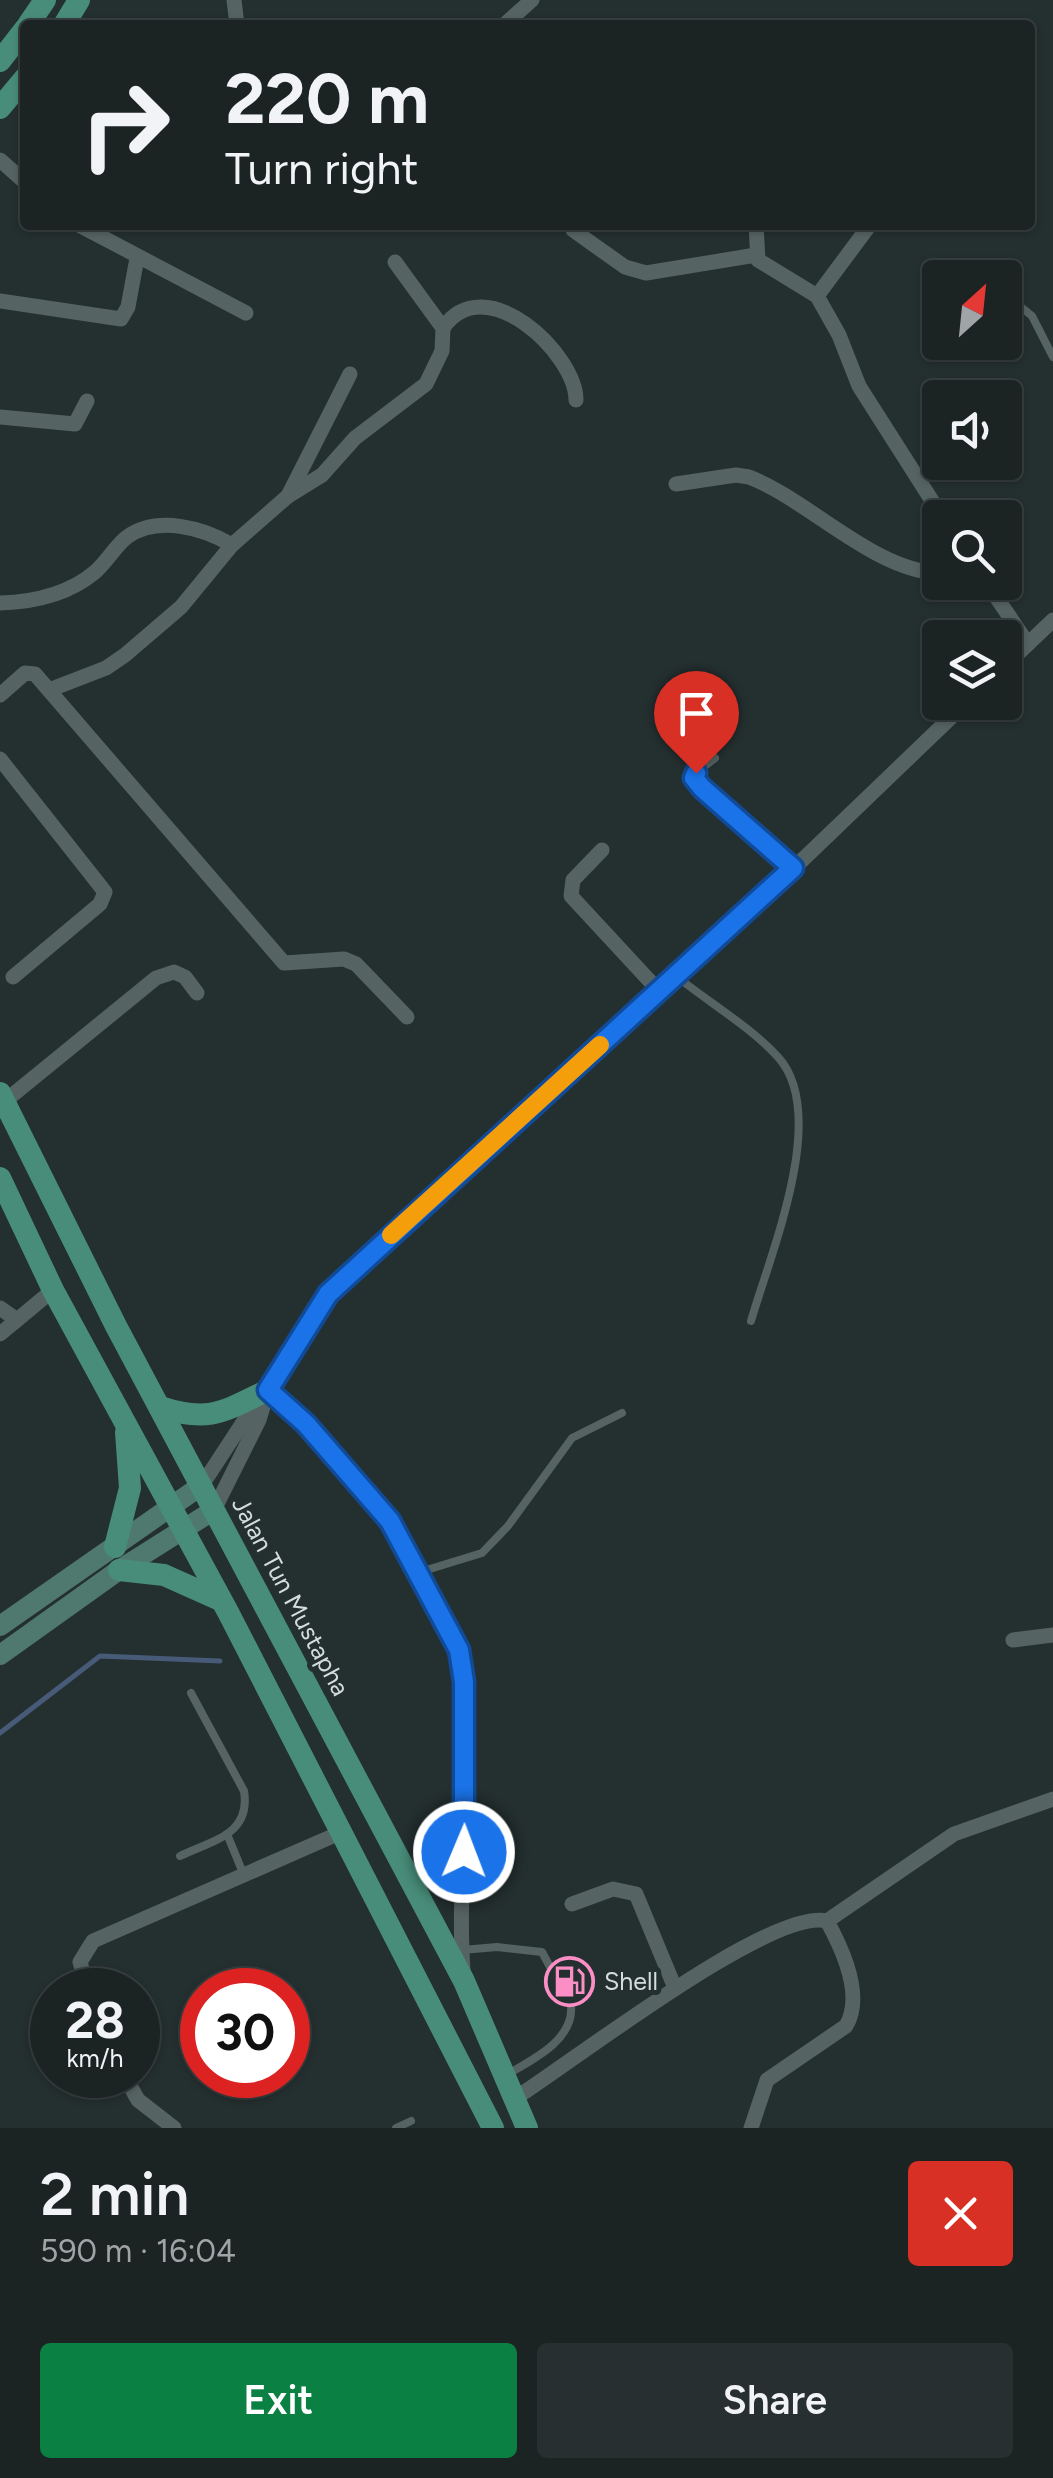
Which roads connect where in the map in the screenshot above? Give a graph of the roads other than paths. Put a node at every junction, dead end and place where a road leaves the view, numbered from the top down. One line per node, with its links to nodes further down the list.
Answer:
1 (532, 0): 2 (street)
2 (510, 20)
3 (20, 35): 4 (main road)
4 (1, 59)
5 (20, 84): 6 (main road)
6 (0, 108)
7 (0, 160): 8 (street)
8 (20, 178)
9 (88, 230): 14 (street)
10 (573, 230): 13 (street)
11 (756, 230): 13 (street)
12 (867, 230): 16 (street)
13 (756, 255): 16 (street)
14 (137, 258): 17 (street); 19 (street)
15 (395, 262): 20 (street)
16 (816, 296): 28 (street)
17 (0, 302)
18 (1022, 308): 21 (lane)
19 (246, 313)
20 (443, 328): 23 (street); 27 (street)
21 (1053, 357)
22 (350, 374): 27 (street)
23 (576, 400)
24 (87, 401): 25 (street)
25 (0, 417)
26 (676, 484): 30 (street)
27 (288, 496): 29 (street)
28 (931, 500)
29 (232, 544): 32 (street); 36 (street)
30 (922, 572)
31 (998, 600): 34 (street)
32 (0, 603)
33 (1053, 620): 34 (street)
34 (1028, 644): 35 (street)
35 (1022, 650)
36 (49, 690): 37 (street); 47 (street)
37 (0, 695)
38 (947, 720): 42 (street)
39 (716, 758): 42 (lane)
40 (0, 759): 44 (street)
41 (602, 850): 45 (street)
42 (793, 868): 43 (street)
43 (676, 976): 45 (street); 53 (lane)
44 (14, 977)
45 (660, 991): 55 (street)
46 (196, 994): 48 (street)
47 (407, 1017)
48 (2, 1098): 56 (main road, Jalan Tun Mustapha)
49 (0, 1178): 50 (main road)
50 (53, 1290): 52 (street); 58 (main road)
51 (0, 1308): 52 (street)
52 (17, 1320): 54 (street)
53 (752, 1321)
54 (0, 1334)
55 (268, 1390): 56 (main road); 59 (street); 61 (street); 64 (street)
56 (160, 1407): 59 (main road, Jalan Tun Mustapha)
57 (622, 1414): 64 (lane)
58 (124, 1415): 60 (main road); 63 (main road)
59 (202, 1485): 60 (main road); 61 (main road, Jalan Tun Mustapha)
60 (171, 1507): 62 (main road); 63 (main road)
61 (214, 1510): 62 (main road); 80 (main road, Jalan Tun Mustapha)
62 (184, 1531): 63 (main road); 65 (main road)
63 (117, 1558): 65 (main road); 66 (main road); 69 (main road)
64 (420, 1572): 78 (street)
65 (224, 1606): 72 (main road)
66 (0, 1626)
67 (1053, 1635): 68 (street)
68 (1013, 1640)
69 (0, 1655)
70 (192, 1693): 73 (lane)
71 (1053, 1798): 77 (street)
72 (342, 1832): 75 (street); 88 (main road)
73 (227, 1834): 74 (lane); 75 (lane)
74 (180, 1856)
75 (243, 1874): 79 (street)
76 (572, 1904): 81 (street)
77 (827, 1922): 81 (street); 90 (street)
78 (462, 1950): 80 (street); 82 (lane)
79 (82, 1968)
80 (464, 1981): 82 (main road, Jalan Tun Mustapha)
81 (675, 1988): 84 (street)
82 (503, 2076): 84 (main road, Jalan Tun Mustapha)
83 (137, 2098): 86 (street)
84 (514, 2099): 89 (main road, Jalan Tun Mustapha)
85 (411, 2121): 87 (lane)
86 (174, 2128)
87 (396, 2128)
88 (493, 2128)
89 (527, 2128)
90 (750, 2128)

